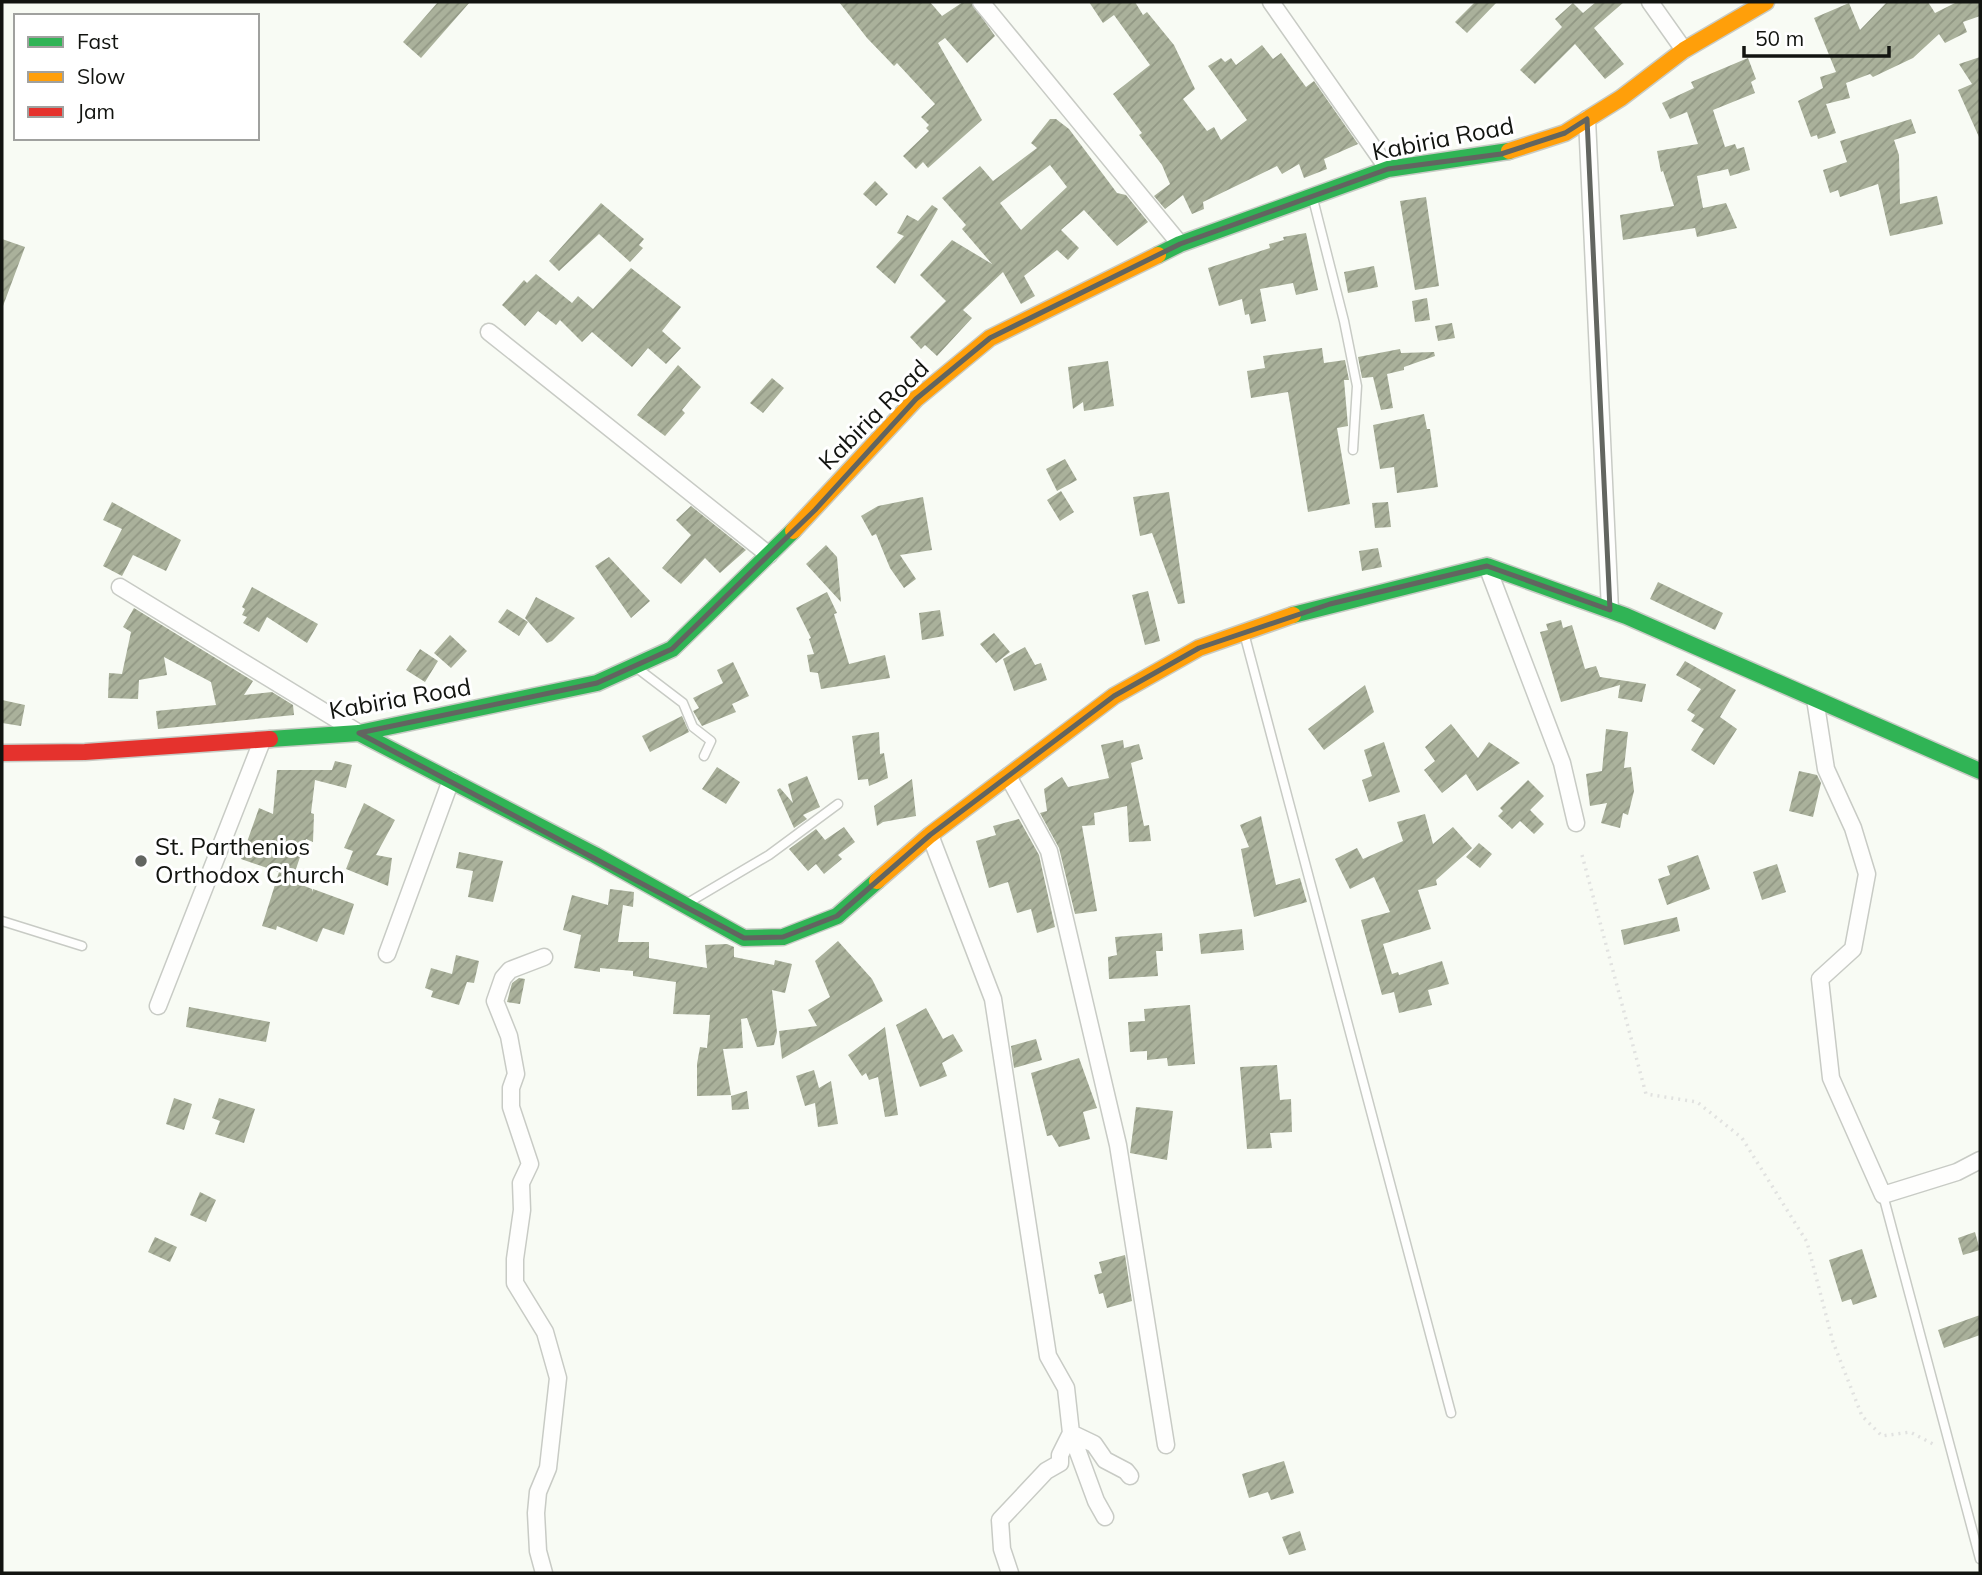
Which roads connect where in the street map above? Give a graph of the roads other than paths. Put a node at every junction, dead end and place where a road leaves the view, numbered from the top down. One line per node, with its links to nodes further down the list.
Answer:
1 (982, 2): 9 (street)
2 (1271, 2): 7 (street)
3 (1650, 2): 5 (street)
4 (1766, 2): 5 (main road, Kabiria Road)
5 (1684, 50): 6 (main road, Kabiria Road)
6 (1587, 119): 7 (main road, Kabiria Road); 15 (street)
7 (1388, 169): 8 (main road, Kabiria Road)
8 (1312, 196): 9 (main road, Kabiria Road); 11 (lane)
9 (1180, 244): 12 (main road, Kabiria Road)
10 (489, 332): 12 (street)
11 (1353, 450)
12 (769, 555): 17 (main road, Kabiria Road)
13 (1487, 566): 15 (main road); 16 (main road); 27 (street)
14 (120, 587): 19 (street)
15 (1610, 610): 18 (main road)
16 (1243, 630): 24 (main road); 37 (lane)
17 (635, 666): 19 (main road, Kabiria Road); 22 (lane)
18 (1815, 699): 23 (main road); 36 (street)
19 (359, 733): 20 (main road, Kabiria Road); 25 (main road)
20 (262, 741): 21 (main road, Kabiria Road); 34 (street)
21 (2, 753)
22 (704, 756)
23 (1980, 771)
24 (1008, 776): 28 (main road); 39 (street)
25 (451, 780): 29 (main road); 32 (street)
26 (838, 804): 29 (lane)
27 (1576, 823)
28 (930, 835): 29 (main road); 38 (street)
29 (684, 906)
30 (2, 921): 31 (lane)
31 (82, 946)
32 (387, 954)
33 (544, 957): 43 (street)
34 (158, 1006)
35 (1980, 1160): 36 (street)
36 (1883, 1195): 42 (lane)
37 (1451, 1413)
38 (1071, 1433): 40 (street); 41 (street); 44 (street)
39 (1166, 1446)
40 (1130, 1476)
41 (1105, 1517)
42 (1980, 1559)
43 (544, 1573)
44 (1010, 1573)

